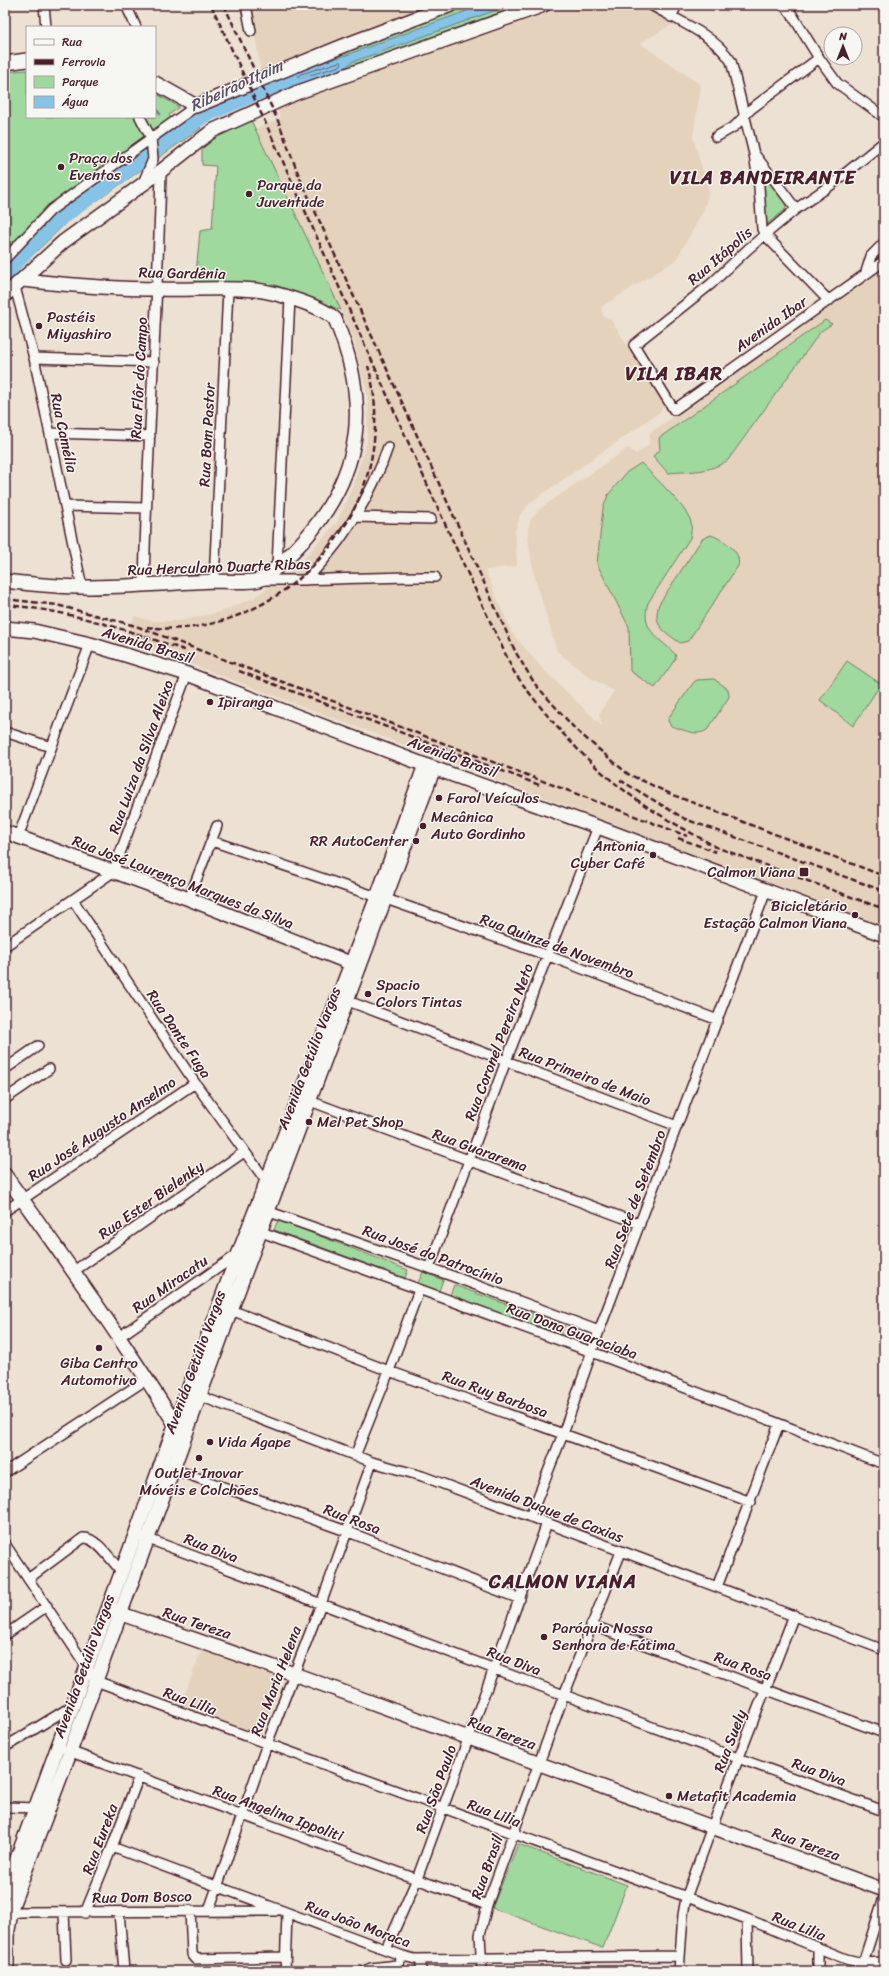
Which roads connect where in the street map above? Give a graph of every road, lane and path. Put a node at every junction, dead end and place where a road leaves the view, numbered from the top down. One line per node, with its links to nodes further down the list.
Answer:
1 (44, 5): 10 (street)
2 (126, 5): 11 (street)
3 (246, 5): 12 (street)
4 (452, 5): 17 (main road)
5 (544, 5): 25 (main road)
6 (651, 5): 9 (street)
7 (678, 5): 9 (street)
8 (783, 5): 13 (street)
9 (671, 17): 18 (street)
10 (46, 26)
11 (136, 26)
12 (251, 31)
13 (819, 58): 18 (street); 19 (street)
14 (26, 60): 15 (main road)
15 (5, 63)
16 (156, 81): 17 (main road)
17 (196, 106): 22 (street)
18 (745, 116): 21 (street); 24 (street)
19 (884, 117)
20 (140, 118): 22 (street)
21 (716, 137)
22 (151, 142): 26 (street); 30 (street)
23 (884, 142): 27 (street, Rua Itápolis)
24 (754, 154): 27 (street); 28 (street)
25 (161, 171): 26 (main road); 34 (street, Rua Flôr do Campo)
26 (142, 184): 33 (main road)
27 (796, 209): 28 (street, Rua Itápolis)
28 (765, 235): 37 (street); 40 (street, Rua Itápolis)
29 (884, 243): 32 (street)
30 (5, 259)
31 (884, 261): 32 (street, Avenida Ibar)
32 (865, 275): 37 (street, Avenida Ibar)
33 (14, 287): 34 (main road, Rua Gardênia); 38 (street, Rua Camélia)
34 (157, 289): 35 (main road, Rua Gardênia); 39 (street, Rua Flôr do Campo)
35 (228, 290): 36 (main road, Rua Gardênia); 52 (street, Rua Bom Pastor)
36 (290, 298): 48 (street); 48 (main road, Rua Gardênia)
37 (829, 301): 40 (street, Avenida Ibar)
38 (34, 358): 39 (street); 41 (street, Rua Camélia)
39 (154, 362): 42 (street, Rua Flôr do Campo)
40 (674, 410)
41 (50, 433): 42 (street); 44 (street, Rua Camélia)
42 (150, 436): 45 (street, Rua Flôr do Campo)
43 (388, 447): 46 (street)
44 (66, 506): 45 (street); 55 (street, Rua Camélia)
45 (146, 508): 54 (street, Rua Flôr do Campo)
46 (356, 517): 47 (street); 51 (street)
47 (431, 519)
48 (277, 566): 50 (main road)
49 (435, 577): 51 (street, Rua Herculano Duarte Ribas)
50 (258, 580): 51 (street, Rua Herculano Duarte Ribas); 52 (main road, Rua Herculano Duarte Ribas)
51 (306, 580)
52 (214, 581): 54 (main road, Rua Herculano Duarte Ribas)
53 (5, 582): 55 (main road, Rua Herculano Duarte Ribas)
54 (144, 585): 55 (main road, Rua Herculano Duarte Ribas)
55 (82, 587)
56 (5, 628): 57 (main road, Avenida Brasil)
57 (90, 644): 58 (main road, Avenida Brasil); 60 (street)
58 (187, 674): 61 (main road, Avenida Brasil); 67 (street, Rua Luiza da Silva Aleixo)
59 (5, 732): 60 (street)
60 (51, 747): 65 (street)
61 (430, 767): 63 (main road, Avenida Brasil); 69 (main road, Avenida Getúlio Vargas)
62 (217, 826): 66 (street)
63 (598, 827): 68 (main road, Avenida Brasil); 74 (street, Rua Coronel Pereira Neto)
64 (5, 832): 65 (main road, Rua José Lourenço Marques da Silva)
65 (18, 837): 67 (main road, Rua José Lourenço Marques da Silva)
66 (212, 841): 69 (street, Rua Quinze de Novembro); 71 (street)
67 (113, 872): 70 (street); 71 (main road, Rua José Lourenço Marques da Silva)
68 (766, 891): 72 (main road, Avenida Brasil); 77 (street, Rua Sete de Setembro)
69 (382, 898): 74 (street, Rua Quinze de Novembro); 75 (main road, Avenida Getúlio Vargas); 76 (main road, Avenida Getúlio Vargas)
70 (72, 900): 73 (street); 82 (street, Rua Dante Fuga)
71 (189, 900): 75 (main road, Rua José Lourenço Marques da Silva)
72 (884, 935)
73 (5, 946)
74 (546, 955): 77 (street, Rua Quinze de Novembro); 79 (street, Rua Coronel Pereira Neto)
75 (350, 963): 76 (main road); 89 (main road, Avenida Getúlio Vargas)
76 (348, 1001): 79 (street, Rua Primeiro de Maio); 84 (main road, Avenida Getúlio Vargas)
77 (718, 1020): 85 (street, Rua Sete de Setembro)
78 (38, 1046): 80 (street)
79 (506, 1061): 85 (street, Rua Primeiro de Maio); 87 (street, Rua Coronel Pereira Neto)
80 (5, 1069)
81 (49, 1069): 83 (street)
82 (195, 1083): 86 (street, Rua Dante Fuga); 91 (street, Rua José Augusto Anselmo)
83 (5, 1099)
84 (310, 1101): 87 (street, Rua Guararema); 90 (main road, Avenida Getúlio Vargas)
85 (677, 1126): 95 (street, Rua Sete de Setembro)
86 (244, 1152): 89 (street, Rua Dante Fuga); 100 (street, Rua Ester Bielenky)
87 (470, 1161): 95 (street, Rua Guararema); 99 (street, Rua Coronel Pereira Neto)
88 (5, 1175): 91 (main road)
89 (266, 1182): 90 (street, Rua Dante Fuga); 92 (main road, Avenida Getúlio Vargas)
90 (277, 1191): 94 (main road, Avenida Getúlio Vargas)
91 (22, 1200): 93 (street, Rua José Augusto Anselmo); 100 (main road)
92 (256, 1207): 94 (street, Rua José do Patrocínio); 96 (main road, Avenida Getúlio Vargas)
93 (5, 1211)
94 (269, 1211): 97 (main road, Avenida Getúlio Vargas); 99 (street, Rua José do Patrocínio)
95 (640, 1224): 103 (street, Rua Sete de Setembro)
96 (249, 1228): 97 (street, Rua Dona Guaraciaba); 98 (main road, Avenida Getúlio Vargas)
97 (261, 1233): 101 (street, Rua Dona Guaraciaba); 102 (main road, Avenida Getúlio Vargas)
98 (238, 1254): 104 (street, Rua Miracatu); 110 (main road, Avenida Getúlio Vargas)
99 (429, 1268): 103 (street, Rua José do Patrocínio)
100 (74, 1271): 104 (main road)
101 (419, 1290): 105 (street, Rua Dona Guaraciaba); 106 (street)
102 (231, 1310): 106 (street, Rua Ruy Barbosa); 108 (main road, Avenida Getúlio Vargas)
103 (599, 1331): 105 (street, Rua Sete de Setembro)
104 (119, 1337): 107 (main road)
105 (592, 1352): 112 (street, Rua Dona Guaraciaba); 113 (street, Rua Sete de Setembro)
106 (389, 1371): 113 (street, Rua Ruy Barbosa); 114 (street)
107 (147, 1379): 109 (main road); 118 (street)
108 (200, 1396): 110 (street); 114 (street, Avenida Duque de Caxias); 117 (main road, Avenida Getúlio Vargas)
109 (160, 1399): 110 (main road); 111 (main road)
110 (184, 1400): 111 (main road, Avenida Getúlio Vargas)
111 (175, 1424): 123 (main road, Avenida Getúlio Vargas)
112 (779, 1424): 116 (street, Rua Dona Guaraciaba); 119 (street)
113 (563, 1434): 119 (street, Rua Ruy Barbosa); 120 (street, Rua Sete de Setembro)
114 (356, 1456): 115 (street, Avenida Duque de Caxias)
115 (372, 1462): 120 (street, Avenida Duque de Caxias); 122 (street, Rua Maria Helena)
116 (884, 1464)
117 (173, 1469): 122 (street, Rua Rosa); 123 (main road, Avenida Getúlio Vargas)
118 (5, 1472)
119 (751, 1502): 128 (street)
120 (530, 1517): 121 (street, Avenida Duque de Caxias)
121 (547, 1523): 125 (street, Avenida Duque de Caxias); 129 (street, Rua São Paulo)
122 (346, 1531): 129 (street, Rua Rosa); 130 (street, Rua Maria Helena)
123 (142, 1537): 126 (main road, Avenida Getúlio Vargas); 130 (street, Rua Diva); 133 (main road, Avenida Getúlio Vargas)
124 (5, 1544): 127 (street)
125 (621, 1552): 128 (street, Avenida Duque de Caxias); 135 (street, Rua Brasil)
126 (122, 1572): 127 (street); 132 (main road, Avenida Getúlio Vargas)
127 (28, 1579): 131 (street)
128 (718, 1587): 134 (street, Avenida Duque de Caxias)
129 (520, 1599): 139 (street, Rua São Paulo)
130 (321, 1604): 139 (street, Rua Diva); 140 (street, Rua Maria Helena)
131 (47, 1606): 136 (street); 138 (street)
132 (108, 1609): 133 (main road, Rua Tereza); 138 (main road, Avenida Getúlio Vargas)
133 (121, 1614): 140 (main road, Rua Tereza); 141 (main road, Avenida Getúlio Vargas)
134 (794, 1615): 137 (street, Avenida Duque de Caxias); 142 (street, Rua Suely)
135 (591, 1625): 142 (street, Rua Rosa); 143 (street, Rua Brasil)
136 (5, 1635)
137 (884, 1650)
138 (87, 1667): 141 (street); 144 (main road, Avenida Getúlio Vargas)
139 (495, 1669): 143 (street, Rua Diva); 146 (street, Rua São Paulo)
140 (294, 1674): 146 (main road, Rua Tereza); 147 (street, Rua Maria Helena)
141 (96, 1681): 147 (street, Rua Lilia); 149 (main road, Avenida Getúlio Vargas)
142 (765, 1689): 145 (street, Rua Rosa); 150 (street, Rua Suely)
143 (564, 1695): 150 (street, Rua Diva); 151 (street, Rua Brasil)
144 (74, 1704): 148 (street); 149 (main road, Avenida Getúlio Vargas)
145 (884, 1733)
146 (470, 1738): 151 (main road, Rua Tereza); 155 (street, Rua São Paulo)
147 (267, 1744): 155 (street, Rua Lilia); 157 (street, Rua Maria Helena)
148 (5, 1747)
149 (65, 1749): 152 (street, Rua Angelina Ippoliti); 154 (main road, Avenida Getúlio Vargas)
150 (738, 1758): 156 (street, Rua Diva); 158 (street, Rua Suely)
151 (539, 1764): 158 (main road, Rua Tereza); 159 (street, Rua Brasil)
152 (139, 1776): 157 (street, Rua Angelina Ippoliti); 160 (street, Rua Eureka)
153 (5, 1806): 154 (street)
154 (42, 1809): 164 (main road, Avenida Getúlio Vargas); 174 (main road, Avenida Getúlio Vargas)
155 (443, 1809): 159 (street, Rua Lilia); 161 (street, Rua São Paulo)
156 (884, 1812)
157 (242, 1814): 161 (street, Rua Angelina Ippoliti); 162 (street, Rua Maria Helena)
158 (712, 1827): 163 (main road, Rua Tereza); 166 (street, Rua Suely)
159 (513, 1834): 166 (street, Rua Lilia); 167 (street, Rua Brasil)
160 (112, 1847): 162 (street, Rua João Moraca); 173 (street, Rua Eureka)
161 (417, 1879): 167 (street, Rua Angelina Ippoliti); 176 (street, Rua São Paulo)
162 (217, 1886): 169 (street, Rua Maria Helena); 172 (street, Rua João Moraca)
163 (884, 1890)
164 (5, 1891)
165 (884, 1897): 185 (street)
166 (686, 1898): 175 (street, Rua Lilia); 179 (street, Rua Suely)
167 (488, 1904): 181 (street, Rua Brasil)
168 (190, 1910): 169 (street, Rua Dom Bosco); 171 (street, Rua Dom Bosco); 180 (street)
169 (209, 1910): 172 (street, Rua Dom Bosco)
170 (64, 1912): 173 (street, Rua Dom Bosco); 174 (street, Rua Dom Bosco); 183 (street)
171 (119, 1912): 173 (street, Rua Dom Bosco); 187 (street)
172 (284, 1912): 176 (street, Rua João Moraca); 180 (street)
173 (85, 1913)
174 (7, 1914): 186 (main road, Avenida Getúlio Vargas)
175 (747, 1920): 177 (street, Rua Lilia); 193 (street)
176 (386, 1949): 178 (street, Rua João Moraca)
177 (818, 1949): 185 (street, Rua Lilia); 194 (street)
178 (403, 1956): 182 (street, Rua João Moraca); 189 (street)
179 (679, 1956): 181 (street, Rua João Moraca); 192 (street, Rua Suely)
180 (285, 1957): 188 (street)
181 (482, 1957): 182 (street, Rua João Moraca); 191 (street, Rua Brasil)
182 (421, 1959): 190 (street)
183 (66, 1960)
184 (884, 1962): 185 (street, Rua Lilia)
185 (863, 1963)
186 (8, 1971)
187 (124, 1971)
188 (285, 1971)
189 (364, 1971)
190 (421, 1971)
191 (482, 1971)
192 (678, 1971)
193 (748, 1971)
194 (818, 1971)

